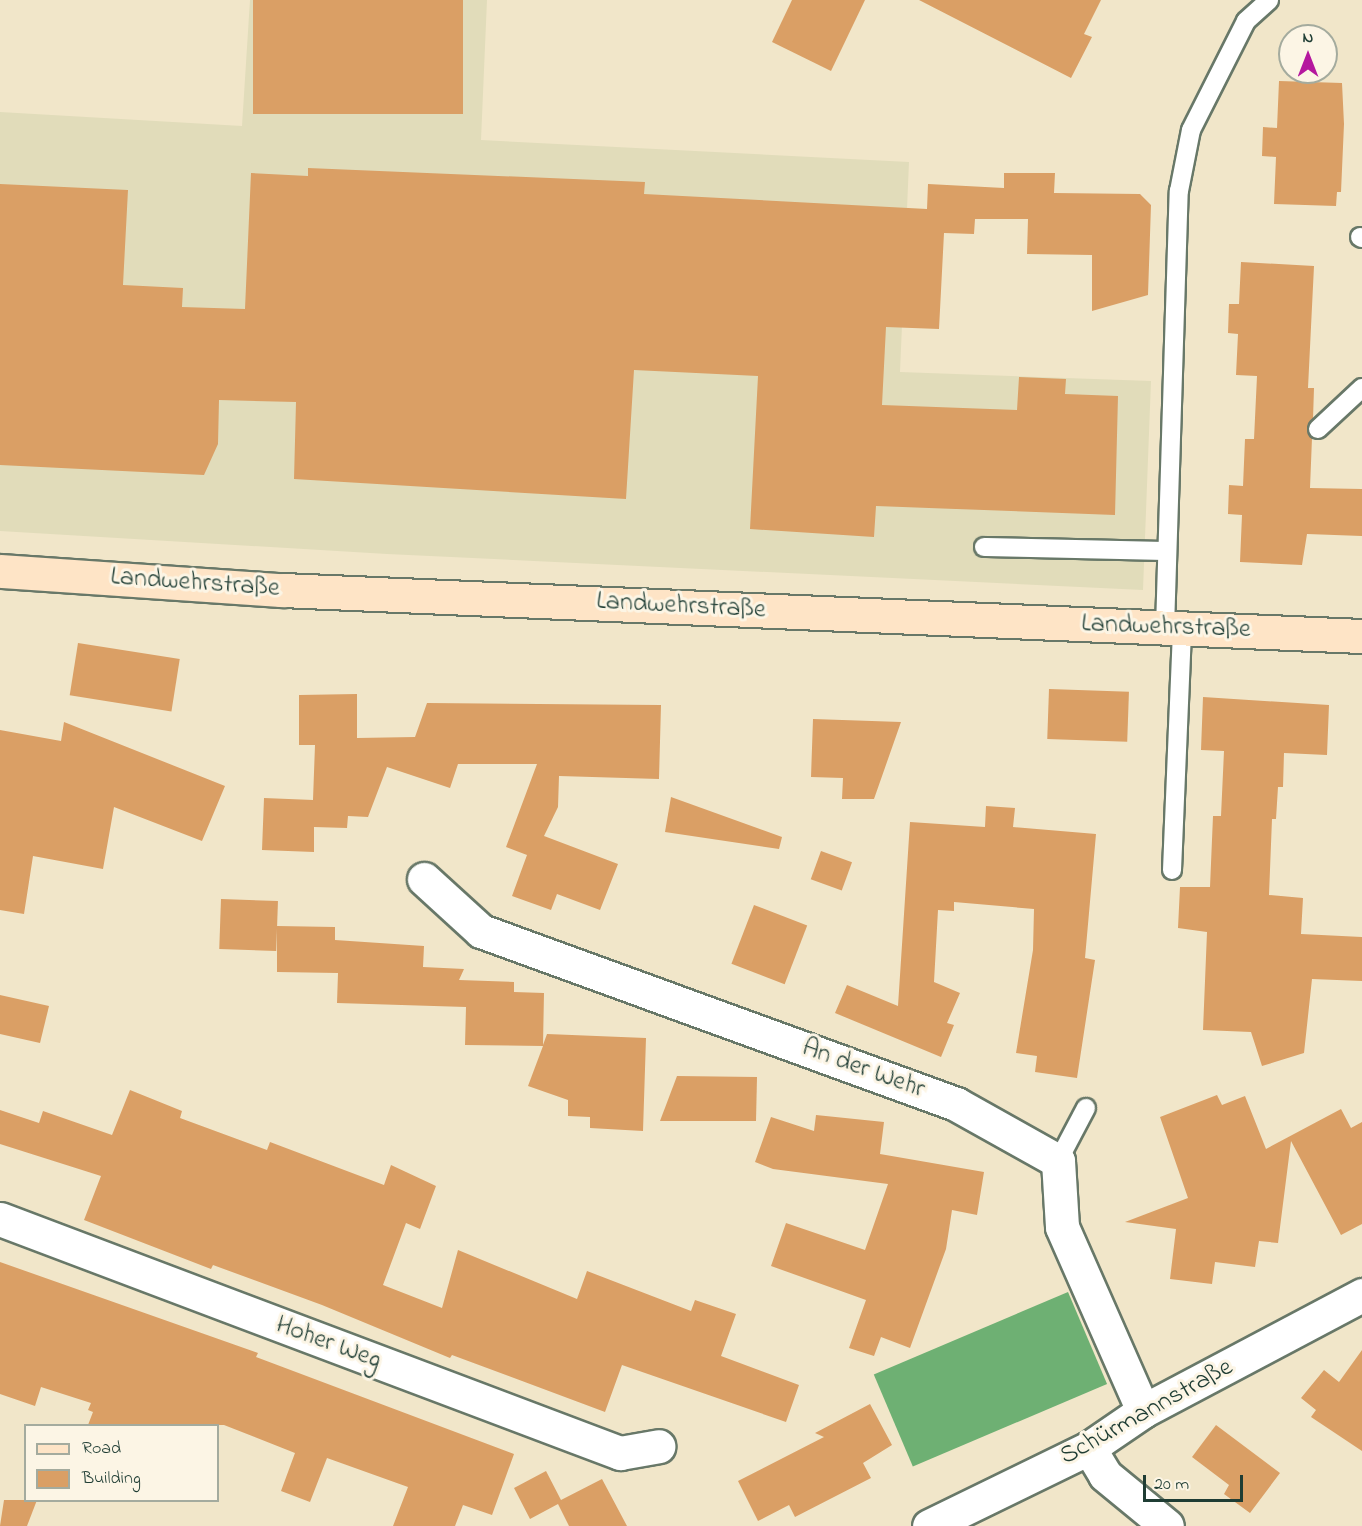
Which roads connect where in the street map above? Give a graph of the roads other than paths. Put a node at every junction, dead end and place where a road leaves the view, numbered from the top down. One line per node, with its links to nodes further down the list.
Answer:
1 (1269, 0): 5 (lane)
2 (1362, 388): 3 (lane)
3 (1318, 429)
4 (984, 547): 5 (lane)
5 (1167, 551): 7 (lane)
6 (0, 571): 7 (street, Landwehrstraße)
7 (1173, 629): 8 (street, Landwehrstraße); 9 (lane)
8 (1362, 636)
9 (1172, 870)
10 (424, 879): 12 (street, An der Wehr)
11 (1086, 1108): 12 (lane)
12 (1058, 1161): 15 (street)
13 (0, 1219): 16 (street, Hoher Weg)
14 (1362, 1295): 15 (street, Schürmannstraße)
15 (1143, 1411): 17 (street, Schürmannstraße)
16 (658, 1446)
17 (1089, 1448): 18 (street, Schürmannstraße); 19 (street)
18 (929, 1526)
19 (1167, 1526)

